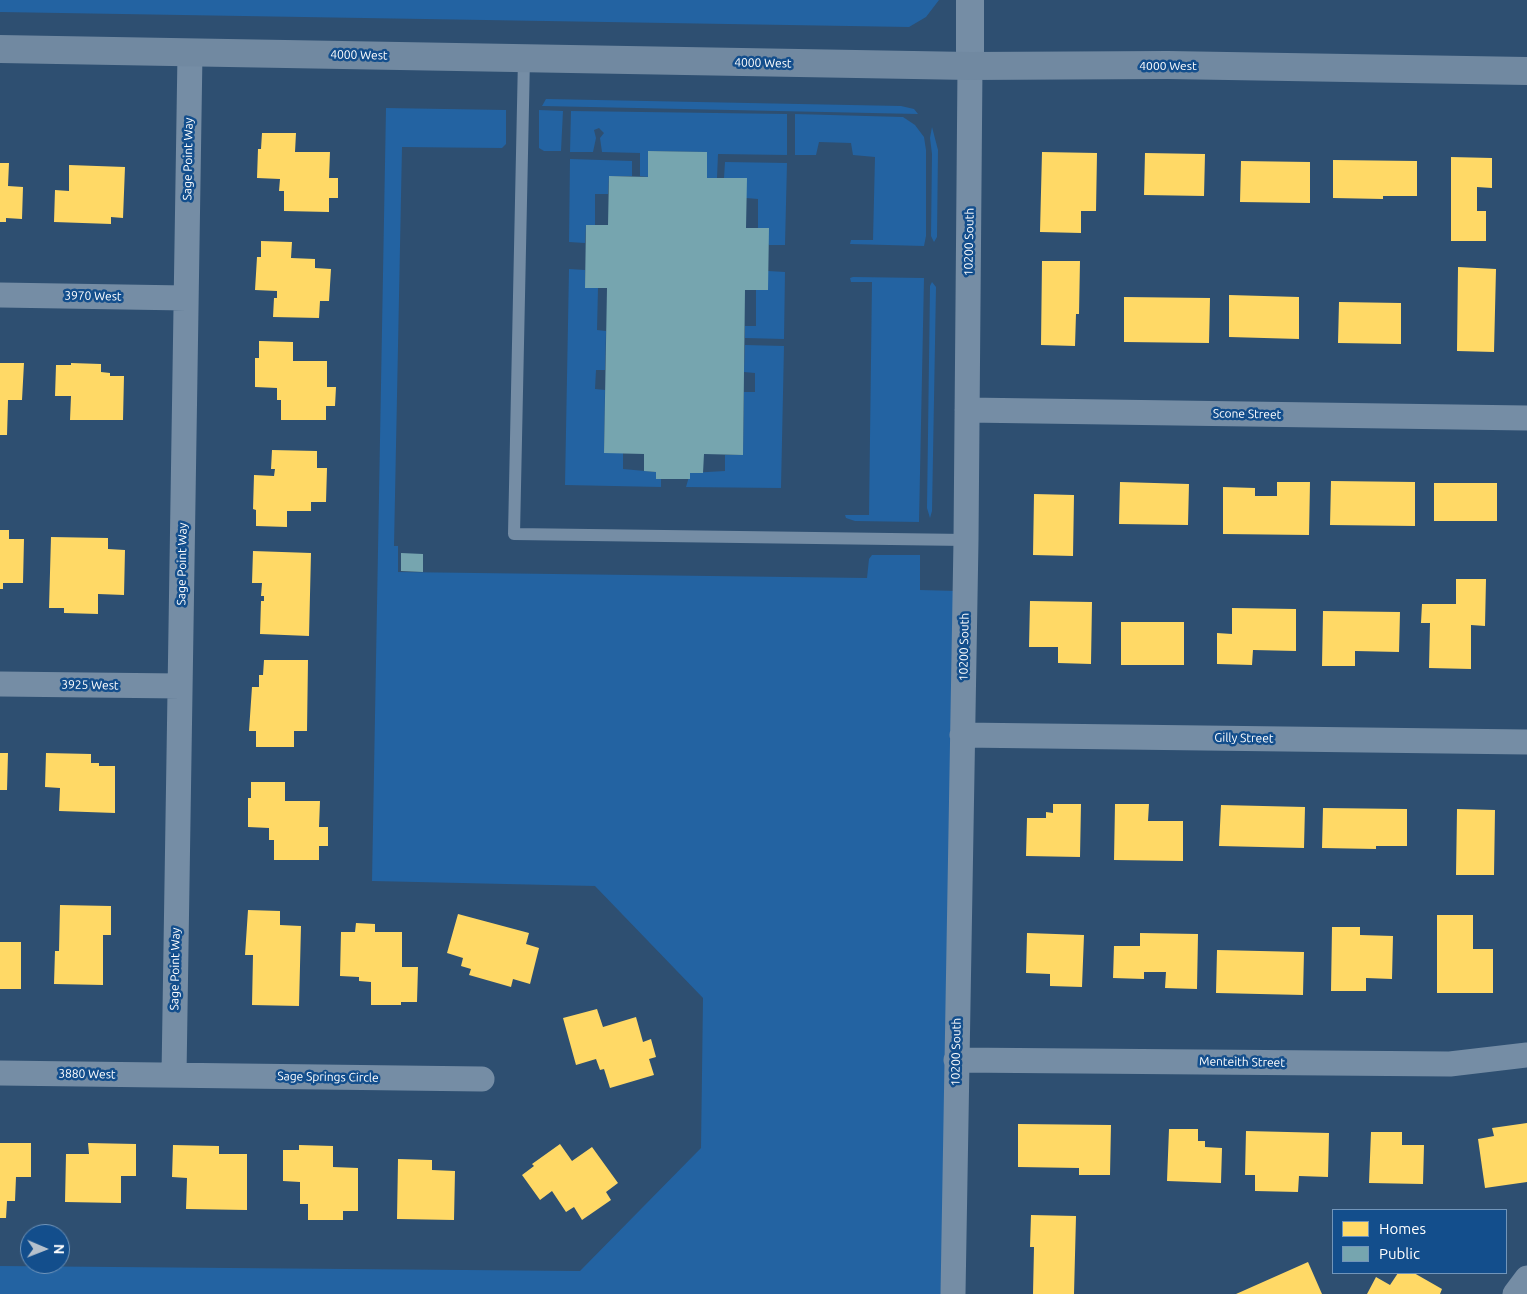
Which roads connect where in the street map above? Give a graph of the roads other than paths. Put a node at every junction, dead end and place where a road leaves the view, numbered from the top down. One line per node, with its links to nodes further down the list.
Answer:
1 (970, 0): 5 (street, 10200 South)
2 (0, 49): 3 (main road, 4000 West)
3 (190, 52): 4 (main road, 4000 West); 8 (street, Sage Point Way)
4 (524, 58): 5 (main road, 4000 West); 11 (lane)
5 (970, 66): 6 (main road, 4000 West); 9 (street, 10200 South)
6 (1527, 70)
7 (0, 295): 8 (street, 3970 West)
8 (186, 298): 13 (street, Sage Point Way)
9 (967, 410): 10 (street, Scone Street); 11 (street, 10200 South)
10 (1527, 418)
11 (966, 540): 14 (street, 10200 South)
12 (0, 684): 13 (street, 3925 West)
13 (180, 686): 19 (street, Sage Point Way)
14 (962, 735): 15 (street, Gilly Street); 17 (street, 10200 South)
15 (1527, 742)
16 (1527, 1056): 17 (street, Menteith Street)
17 (956, 1060): 22 (street, 10200 South)
18 (0, 1073): 19 (street, 3880 West)
19 (174, 1075): 20 (street, Sage Springs Circle)
20 (482, 1080)
21 (1527, 1278): 23 (street)
22 (953, 1294)
23 (1515, 1294)

